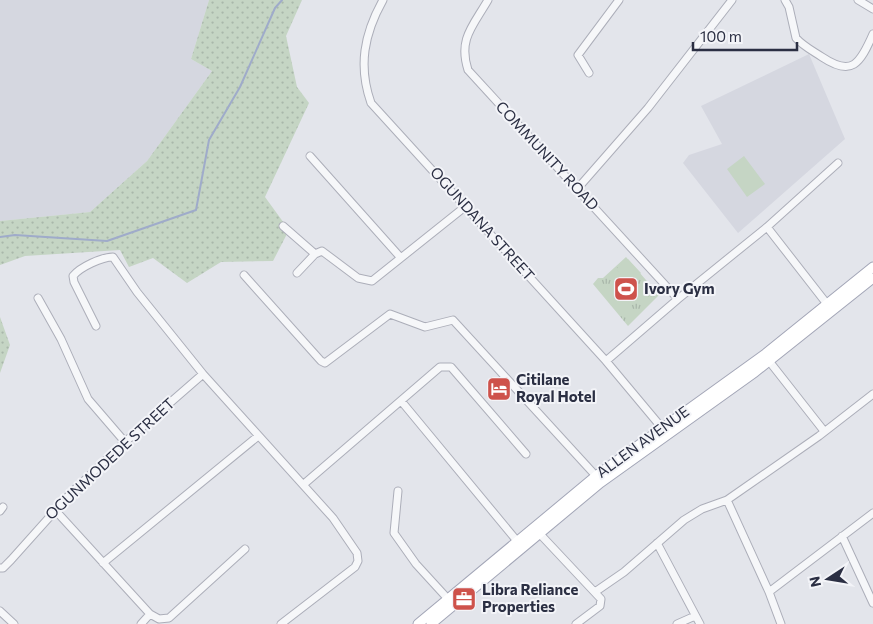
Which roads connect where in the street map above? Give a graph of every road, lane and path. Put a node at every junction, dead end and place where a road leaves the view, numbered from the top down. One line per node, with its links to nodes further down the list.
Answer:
1 (383, 0): 13 (street, OGUNDANA STREET)
2 (488, 0): 12 (street, COMMUNITY ROAD)
3 (619, 0): 9 (street)
4 (732, 0): 12 (street)
5 (785, 0): 8 (street)
6 (858, 0): 7 (street)
7 (873, 9)
8 (873, 34)
9 (589, 73)
10 (310, 156): 17 (street)
11 (838, 163): 15 (street)
12 (578, 188): 23 (street, COMMUNITY ROAD)
13 (466, 206): 17 (street); 27 (street, OGUNDANA STREET)
14 (283, 226): 16 (street)
15 (767, 228): 23 (street); 24 (street)
16 (315, 254): 17 (street); 19 (street)
17 (401, 258)
18 (873, 267): 24 (main road, ALLEN AVENUE)
19 (297, 273)
20 (244, 276): 36 (street)
21 (873, 278): 26 (main road, ALLEN AVENUE)
22 (38, 298): 34 (street)
23 (678, 299): 27 (street)
24 (827, 304): 31 (main road, ALLEN AVENUE)
25 (96, 326): 28 (street)
26 (769, 361): 32 (street); 42 (main road, ALLEN AVENUE)
27 (606, 362): 31 (street, OGUNDANA STREET)
28 (203, 374): 33 (street); 34 (street, OGUNMODEDE STREET)
29 (873, 394): 32 (street)
30 (402, 402): 35 (street); 37 (street); 44 (street)
31 (662, 428): 36 (main road, ALLEN AVENUE)
32 (824, 431): 39 (street)
33 (257, 437): 37 (street); 47 (street)
34 (125, 442): 40 (street, OGUNMODEDE STREET)
35 (526, 454)
36 (596, 476): 44 (main road, ALLEN AVENUE)
37 (304, 484): 58 (street)
38 (398, 490): 51 (street)
39 (727, 500): 45 (street); 50 (street)
40 (55, 510): 47 (street); 48 (street, OGUNMODEDE STREET)
41 (873, 513): 43 (street)
42 (539, 533): 49 (street); 60 (main road, ALLEN AVENUE)
43 (842, 536): 50 (street); 52 (street)
44 (516, 541): 51 (main road, ALLEN AVENUE)
45 (656, 543): 49 (street); 55 (street)
46 (245, 549): 54 (street)
47 (103, 563): 54 (street)
48 (0, 568)
49 (595, 592): 61 (street)
50 (769, 592): 64 (street)
51 (448, 599): 59 (main road, ALLEN AVENUE)
52 (873, 603)
53 (0, 611): 56 (street)
54 (150, 614): 57 (street)
55 (696, 616): 62 (street); 63 (street)
56 (14, 624)
57 (141, 624)
58 (281, 624)
59 (418, 624)
60 (431, 624)
61 (576, 624)
62 (677, 624)
63 (700, 624)
64 (781, 624)

